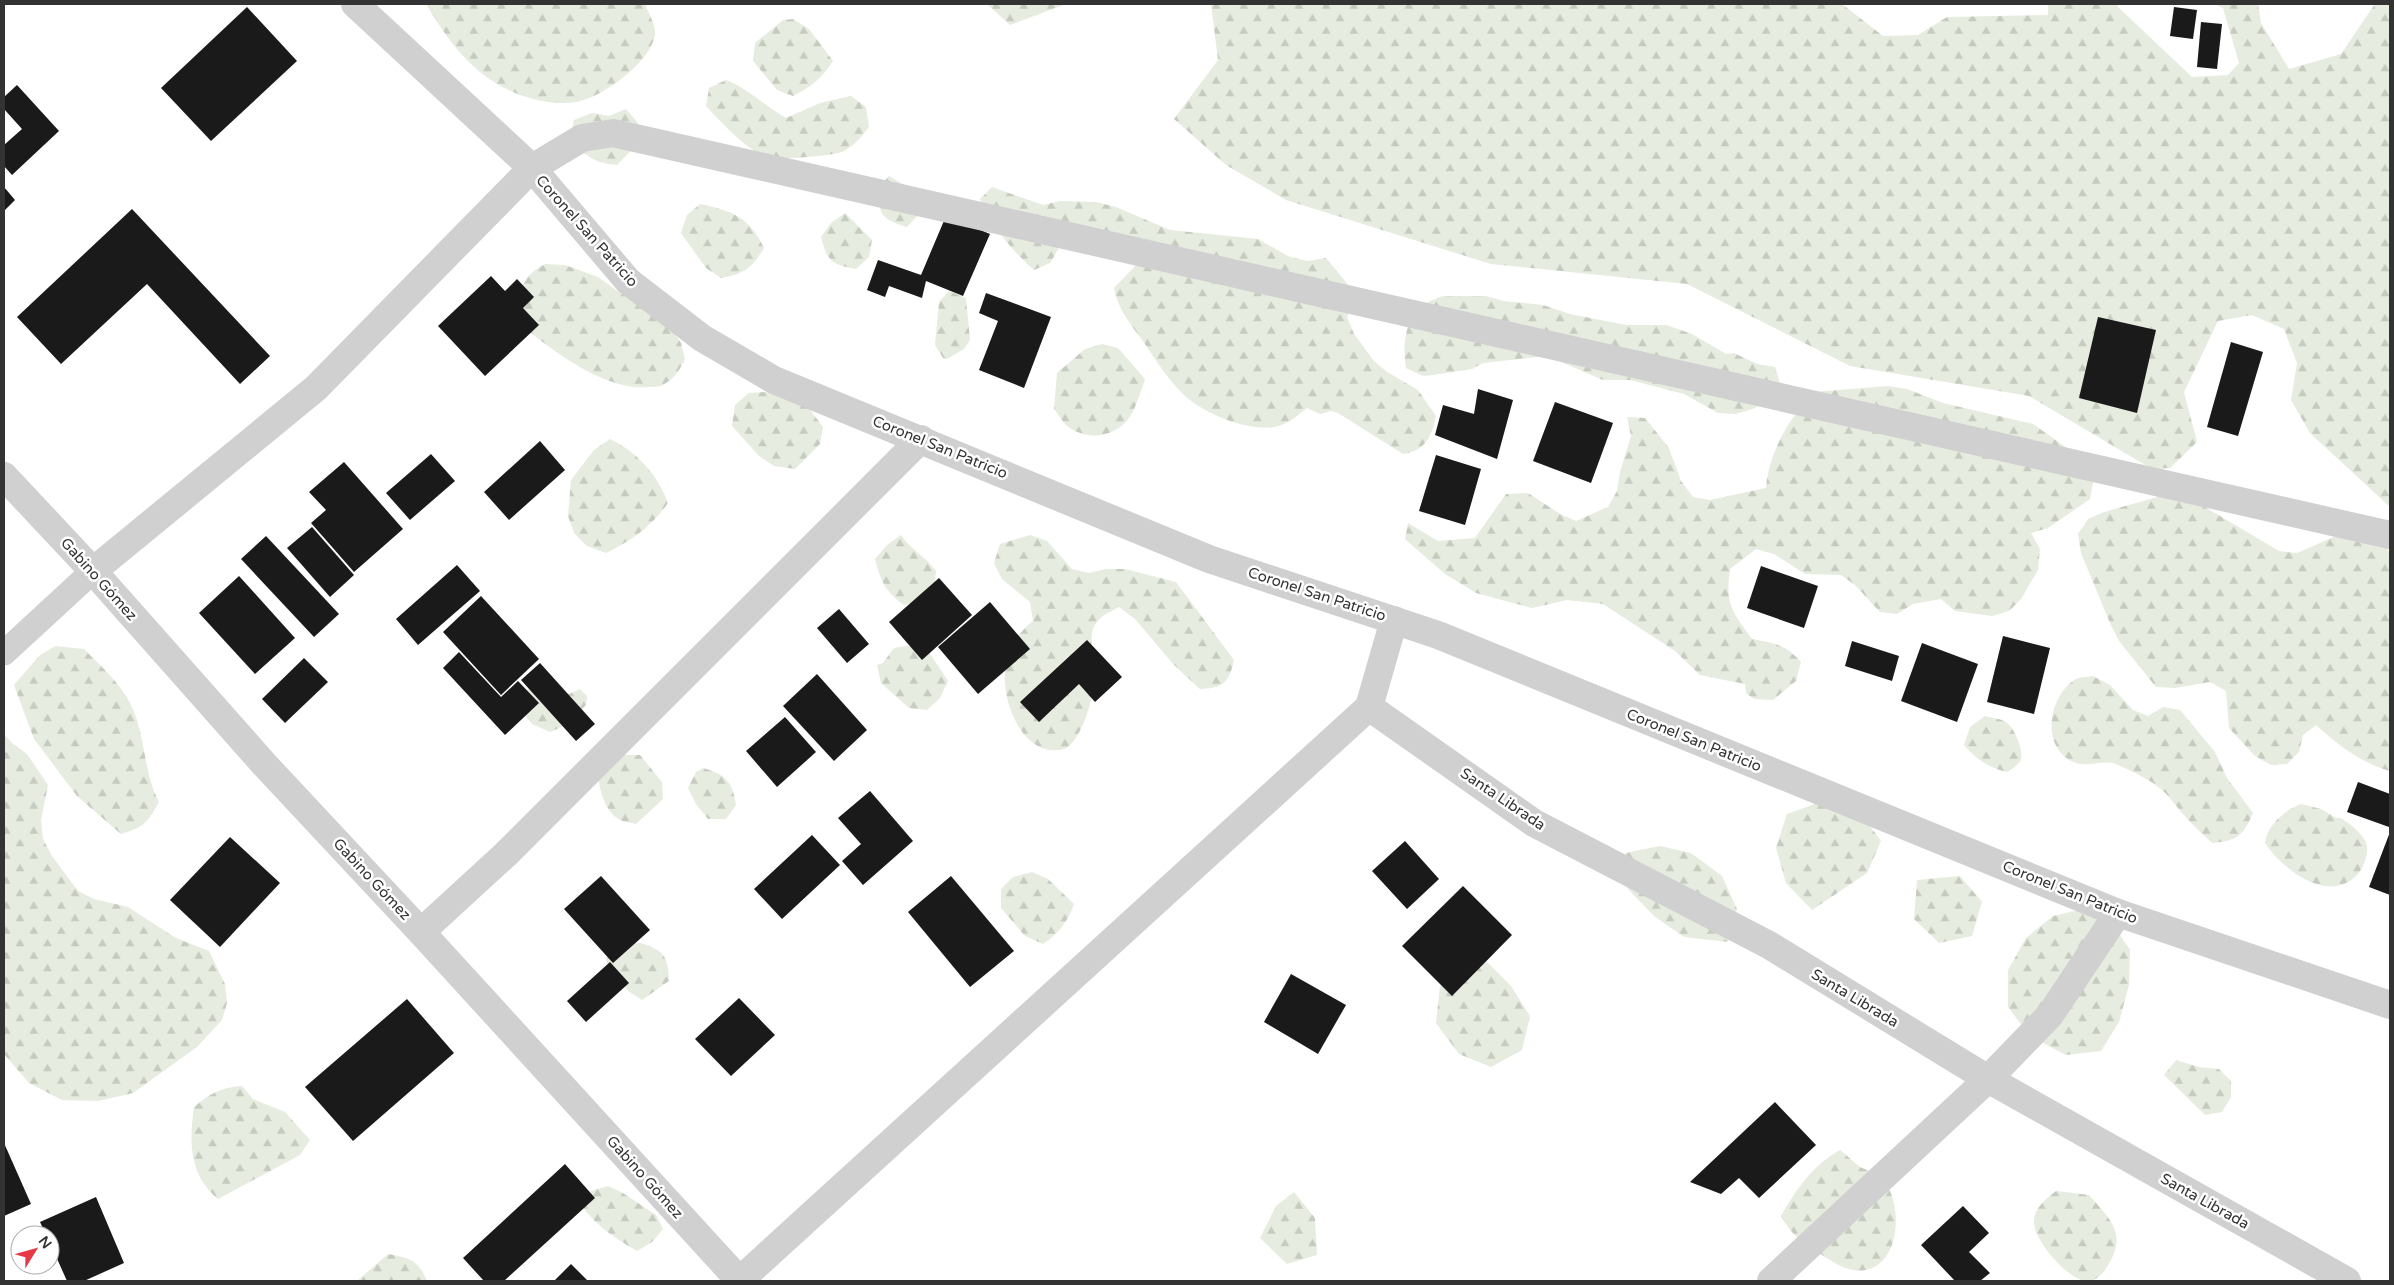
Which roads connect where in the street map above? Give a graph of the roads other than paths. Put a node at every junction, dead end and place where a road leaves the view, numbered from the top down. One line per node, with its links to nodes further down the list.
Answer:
1 (355, 4): 2 (street, Coronel San Patricio)
2 (532, 168): 3 (street, Coronel San Patricio); 5 (street); 6 (street)
3 (922, 439): 7 (street, Coronel San Patricio); 11 (street)
4 (4, 476): 6 (street, Gabino Gómez)
5 (2390, 535)
6 (93, 571): 8 (lane); 11 (street, Gabino Gómez)
7 (1394, 620): 9 (street); 10 (street, Coronel San Patricio)
8 (4, 653)
9 (1369, 707): 13 (street, Santa Librada); 14 (street)
10 (2118, 913): 12 (street, Coronel San Patricio); 13 (street)
11 (421, 932): 14 (street, Gabino Gómez)
12 (2390, 1005)
13 (1988, 1079): 15 (street); 16 (street, Santa Librada)
14 (740, 1281)
15 (1771, 1281)
16 (2347, 1281)

